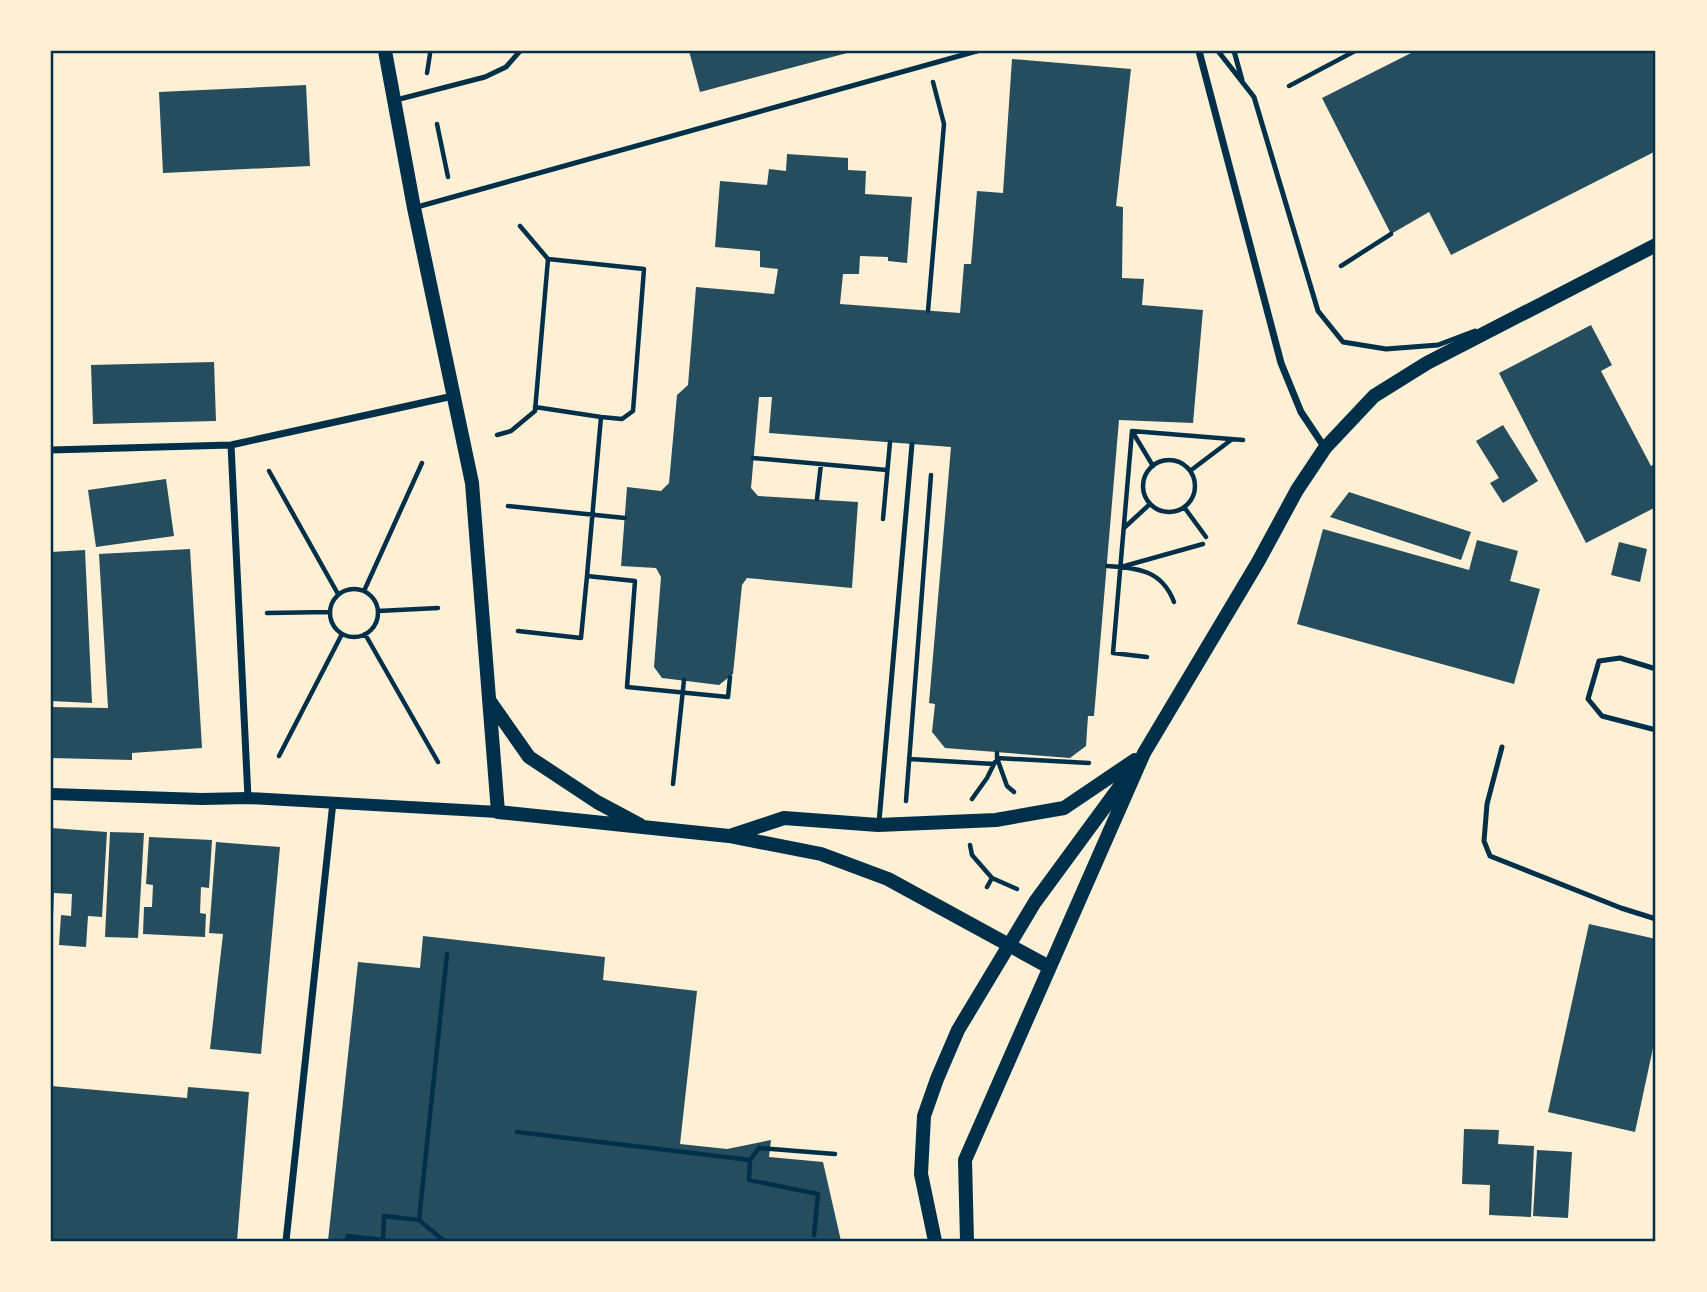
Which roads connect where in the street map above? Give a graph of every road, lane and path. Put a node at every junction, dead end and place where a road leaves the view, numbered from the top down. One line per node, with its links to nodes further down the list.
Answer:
1 (385, 51): 13 (main road)
2 (520, 51): 13 (lane)
3 (977, 51): 16 (lane)
4 (1199, 51): 33 (street)
5 (1218, 51): 11 (lane)
6 (1234, 51): 11 (lane)
7 (1355, 51): 12 (path)
8 (429, 54): 9 (path)
9 (427, 75)
10 (931, 75): 22 (path)
11 (1243, 83): 23 (lane)
12 (1289, 86)
13 (393, 101): 16 (main road)
14 (437, 124): 15 (path)
15 (449, 177)
16 (414, 208): 24 (main road)
17 (520, 226): 20 (path)
18 (1391, 233): 21 (path)
19 (1656, 244): 23 (main road)
20 (548, 259): 25 (path); 26 (path)
21 (1341, 266)
22 (928, 311)
23 (1523, 313): 33 (main road)
24 (453, 396): 32 (street); 70 (main road)
25 (535, 407): 26 (path); 28 (path)
26 (601, 417): 47 (path)
27 (1132, 431): 29 (path); 38 (path); 49 (path)
28 (497, 435)
29 (1232, 439): 30 (path); 41 (path)
30 (1243, 440)
31 (912, 444): 88 (lane)
32 (231, 446): 34 (street); 83 (street)
33 (1325, 448): 73 (main road)
34 (51, 450)
35 (753, 458): 37 (path)
36 (422, 463): 55 (path)
37 (821, 464): 39 (path); 43 (path)
38 (1153, 466): 41 (path); 44 (path)
39 (887, 470)
40 (269, 471): 56 (path)
41 (1190, 471): 46 (path)
42 (932, 473): 76 (path)
43 (817, 499)
44 (1150, 504): 46 (path); 49 (path)
45 (508, 506): 47 (path)
46 (1184, 507): 50 (path)
47 (592, 514): 48 (path); 54 (path)
48 (625, 518)
49 (1124, 528): 53 (path)
50 (1206, 537)
51 (1203, 544): 53 (path)
52 (1107, 566): 53 (path)
53 (1121, 567): 57 (path); 65 (path)
54 (587, 576): 62 (path); 69 (path)
55 (364, 591): 56 (path); 59 (path)
56 (338, 594): 61 (path)
57 (1174, 602)
58 (438, 608): 59 (path)
59 (378, 611): 64 (path)
60 (267, 612): 61 (path)
61 (329, 612): 63 (path)
62 (518, 631)
63 (342, 634): 64 (path); 75 (path)
64 (365, 634): 77 (path)
65 (1147, 657)
66 (1656, 669): 71 (lane)
67 (730, 677): 69 (path)
68 (684, 680): 69 (path)
69 (683, 693): 80 (path)
70 (488, 699): 87 (main road); 89 (main road)
71 (1656, 730)
72 (1502, 747): 95 (lane)
73 (1144, 753): 88 (main road); 96 (main road); 98 (main road)
74 (997, 755): 78 (path); 79 (path); 82 (path)
75 (279, 756)
76 (909, 759): 79 (path); 85 (path)
77 (438, 762)
78 (1089, 763)
79 (994, 764): 86 (path)
80 (673, 784)
81 (51, 794): 83 (street)
82 (1018, 796)
83 (248, 798): 84 (street)
84 (333, 802): 87 (street); 104 (street)
85 (906, 802)
86 (966, 805)
87 (498, 812): 89 (main road)
88 (878, 825): 90 (main road)
89 (647, 829): 90 (main road)
90 (729, 836): 96 (main road)
91 (969, 838): 92 (path)
92 (992, 878): 93 (path); 94 (path)
93 (987, 887)
94 (1020, 890)
95 (1656, 919)
96 (1009, 947): 98 (main road); 107 (main road)
97 (447, 954): 102 (path)
98 (1049, 967): 108 (main road)
99 (517, 1132): 101 (path)
100 (835, 1154): 101 (path)
101 (750, 1160): 103 (path)
102 (419, 1220): 105 (path); 106 (path)
103 (814, 1235)
104 (286, 1241)
105 (347, 1241)
106 (443, 1241)
107 (935, 1241)
108 (967, 1241)

